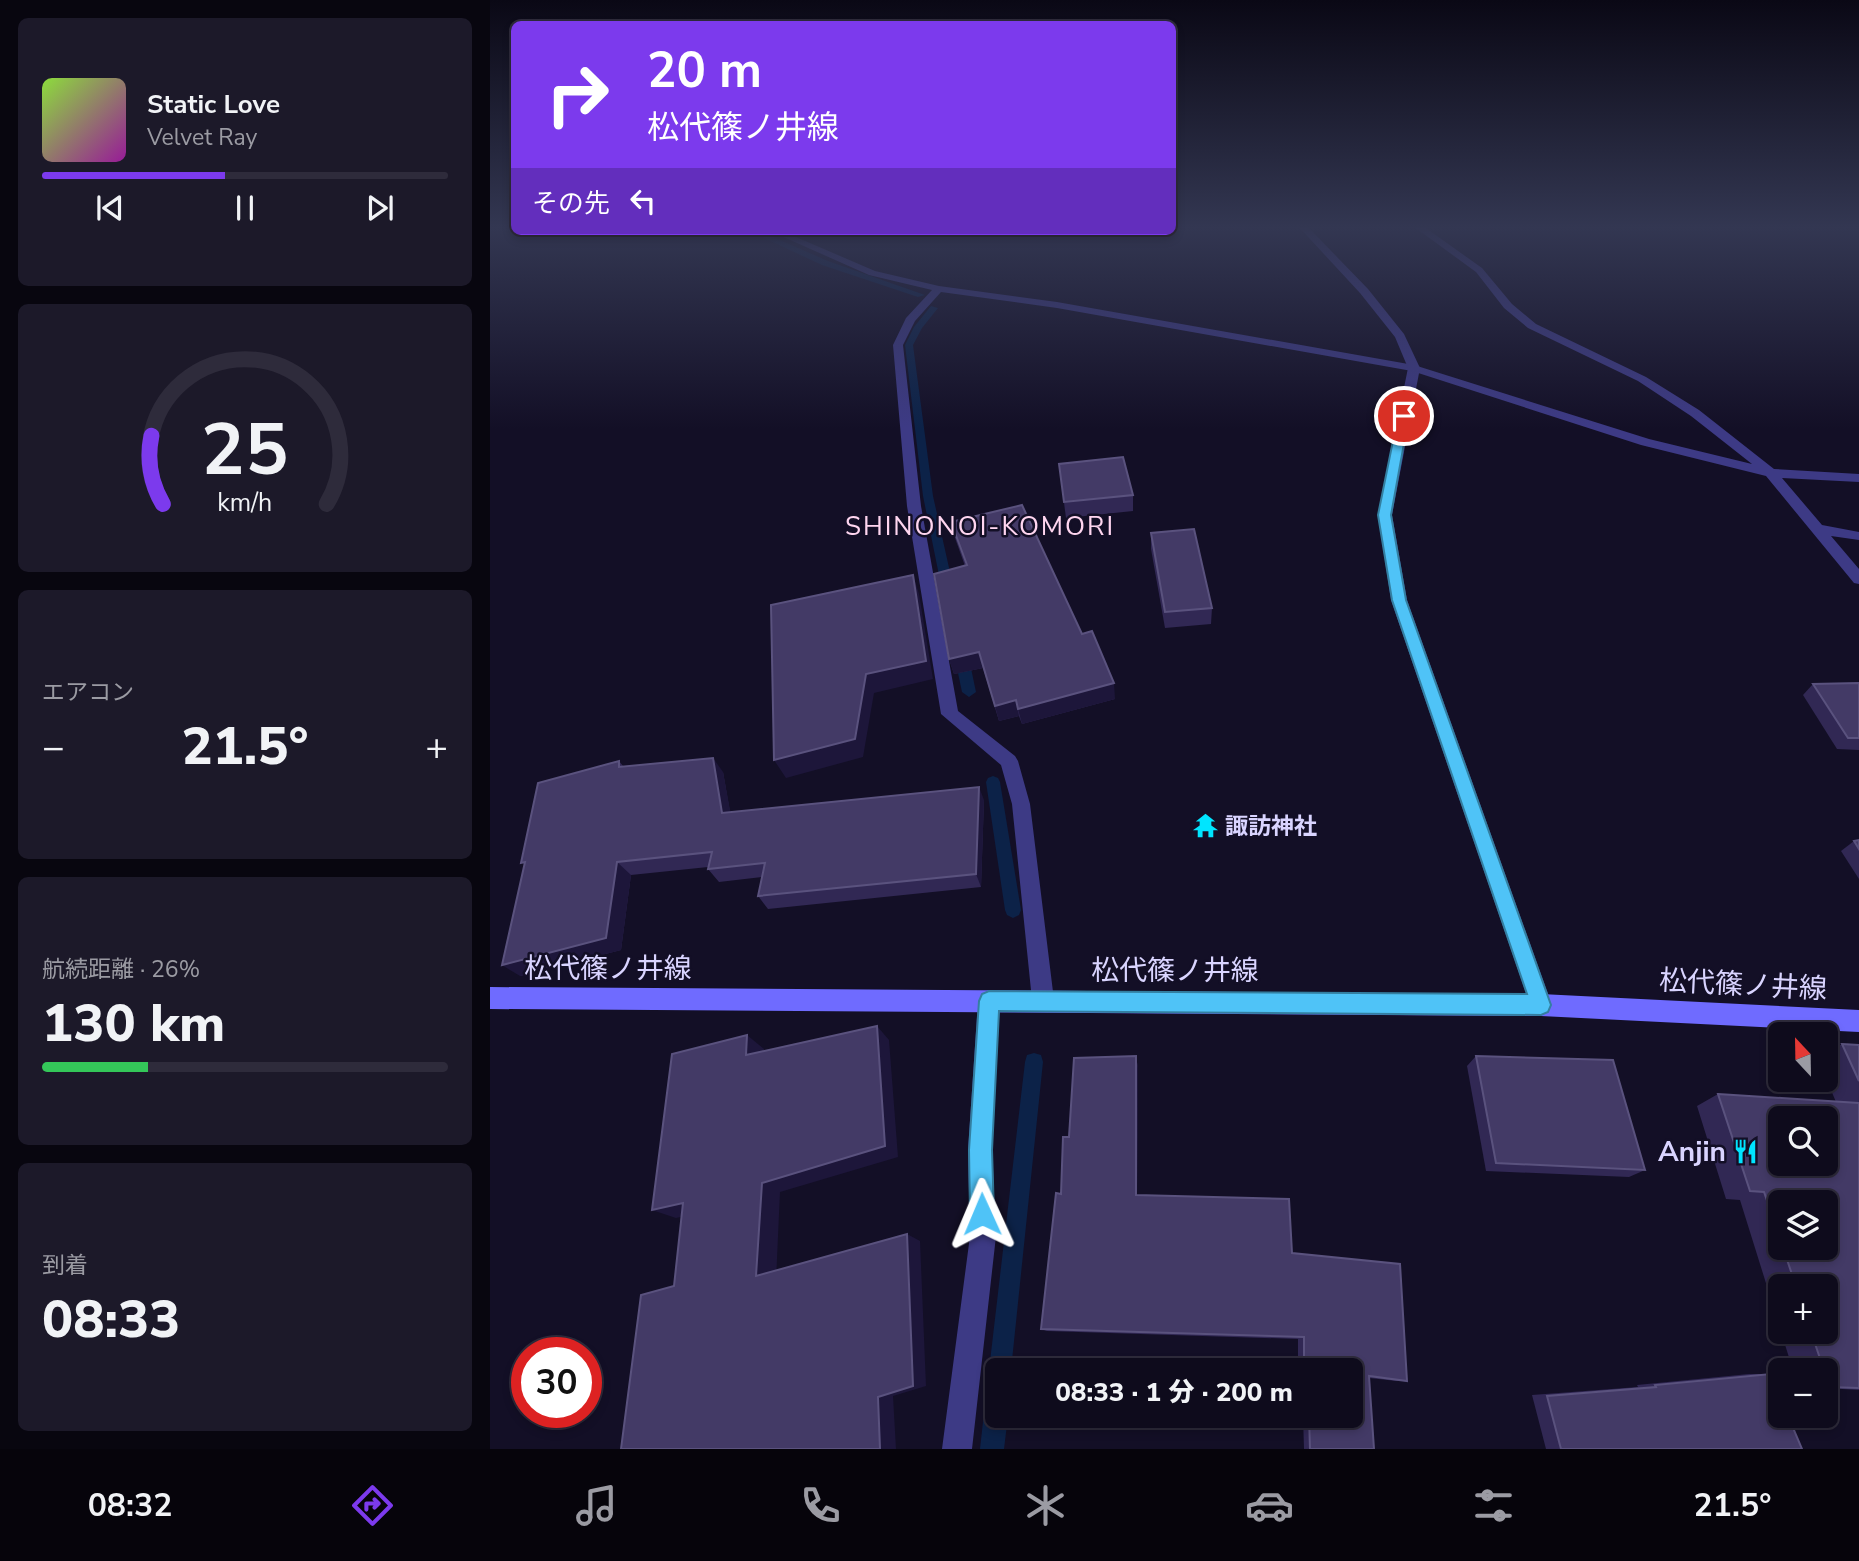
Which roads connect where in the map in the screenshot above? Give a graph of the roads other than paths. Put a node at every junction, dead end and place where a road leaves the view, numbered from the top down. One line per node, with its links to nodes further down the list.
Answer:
1 (935, 294): 12 (street)
2 (971, 294): 5 (street)
3 (1366, 294): 5 (street)
4 (1498, 294): 6 (street)
5 (1414, 368): 6 (street); 14 (street)
6 (1771, 473): 7 (street); 8 (street)
7 (1859, 478)
8 (1818, 530): 9 (street); 10 (street)
9 (1859, 536)
10 (1859, 579)
11 (490, 998): 13 (main road, 松代篠ノ井線)
12 (1043, 1000): 13 (main road, 松代篠ノ井線); 14 (main road, 松代篠ノ井線)
13 (989, 1001): 16 (street)
14 (1541, 1005): 15 (main road, 松代篠ノ井線)
15 (1859, 1021)
16 (957, 1449)

